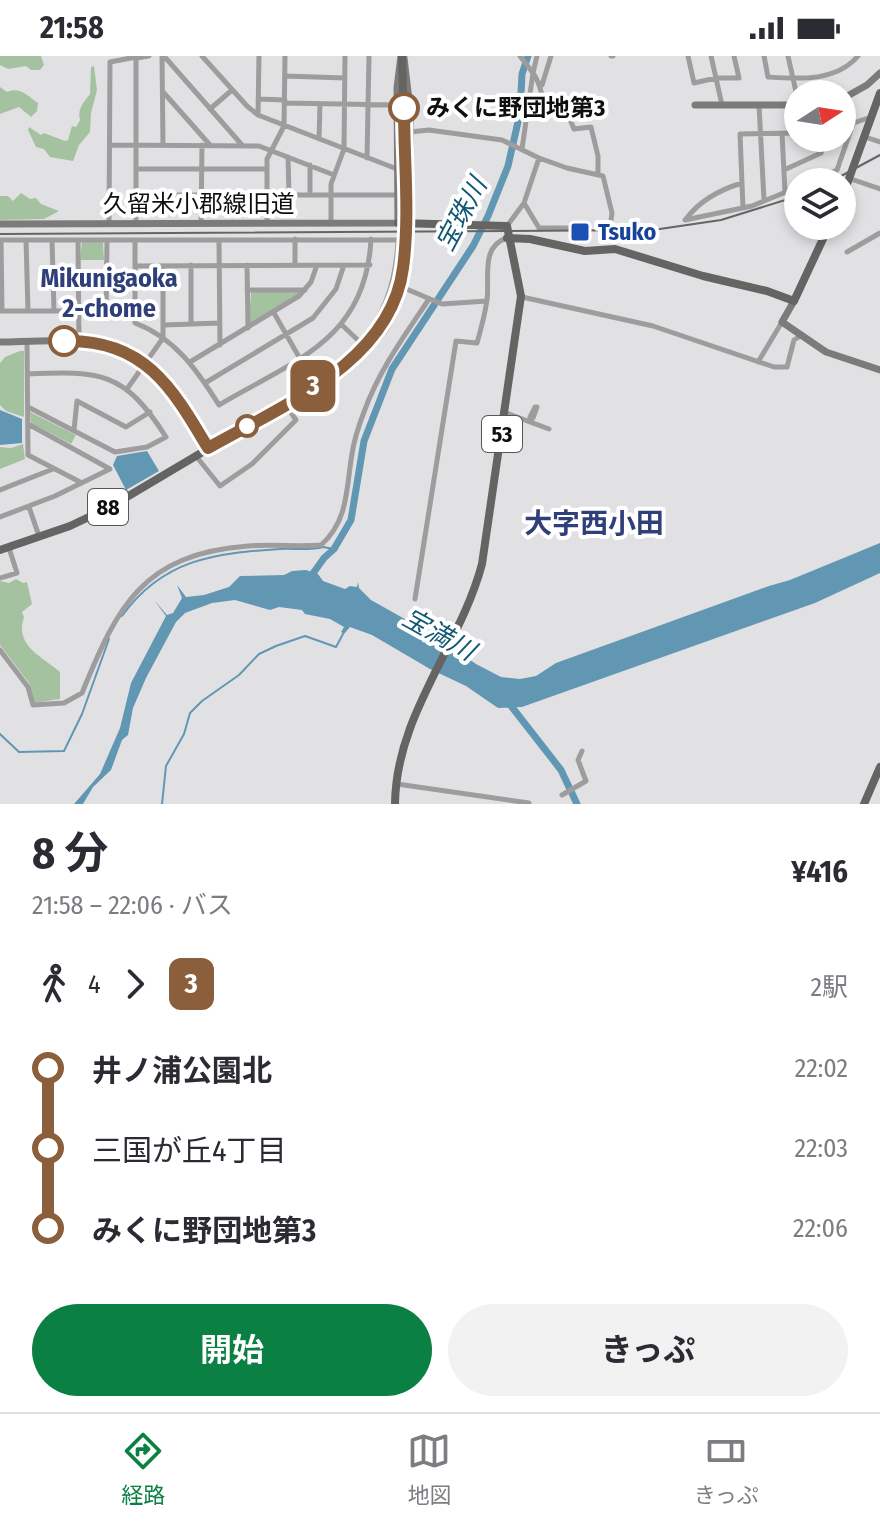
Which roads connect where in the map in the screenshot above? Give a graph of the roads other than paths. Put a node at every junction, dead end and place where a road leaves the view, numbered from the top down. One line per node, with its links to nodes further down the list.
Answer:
1 (149, 56): 17 (street)
2 (163, 56): 28 (street); 41 (street)
3 (202, 56): 26 (street)
4 (259, 56): 30 (street)
5 (285, 56): 21 (street)
6 (345, 56): 22 (street)
7 (369, 56): 35 (street)
8 (402, 56): 36 (street); 46 (main road, 88)
9 (537, 56): 19 (street)
10 (551, 56): 25 (street)
11 (688, 56): 23 (street)
12 (711, 56): 23 (street)
13 (734, 56): 23 (street)
14 (764, 56): 24 (street)
15 (788, 56): 24 (street)
16 (858, 56): 24 (street)
17 (136, 57): 52 (street); 53 (street)
18 (520, 58): 19 (street)
19 (532, 71): 25 (street); 58 (street)
20 (880, 73): 27 (street)
21 (285, 76): 22 (street); 31 (street)
22 (345, 78): 33 (street)
23 (716, 78): 38 (street)
24 (792, 79)
25 (542, 85): 75 (street)
26 (232, 90): 41 (street); 42 (street)
27 (856, 91)
28 (163, 92): 54 (street); 56 (street)
29 (880, 93): 40 (main road)
30 (258, 99): 31 (street); 42 (street)
31 (284, 101): 32 (street); 45 (street)
32 (320, 104): 33 (street); 50 (street)
33 (344, 104): 35 (street); 59 (street)
34 (784, 104): 39 (street)
35 (368, 105): 36 (street); 63 (street)
36 (397, 105): 70 (street)
37 (695, 105): 38 (street)
38 (722, 105): 39 (street)
39 (759, 105): 48 (street)
40 (878, 107): 43 (main road)
41 (210, 109): 57 (street)
42 (258, 115): 45 (street)
43 (872, 117): 44 (street); 49 (main road)
44 (856, 123)
45 (284, 126): 50 (street); 60 (street)
46 (407, 131): 58 (street); 71 (street); 149 (main road, 88, bridge)
47 (782, 133): 48 (street); 73 (street)
48 (760, 134): 77 (street); 87 (street)
49 (865, 137): 51 (street); 67 (main road)
50 (319, 139): 59 (street)
51 (880, 142)
52 (110, 145): 53 (street); 90 (street)
53 (136, 145): 54 (street); 68 (street)
54 (163, 145): 55 (street)
55 (202, 145): 56 (street); 72 (street)
56 (210, 145): 57 (street)
57 (242, 145): 60 (street)
58 (520, 148): 64 (street)
59 (344, 149): 63 (street); 74 (street)
60 (272, 150): 62 (street); 69 (street)
61 (821, 152): 66 (street)
62 (288, 157): 65 (street); 83 (street)
63 (367, 158): 70 (street)
64 (539, 158): 75 (street); 88 (street)
65 (310, 165): 74 (street); 84 (street)
66 (788, 168)
67 (855, 168)
68 (136, 169): 72 (street); 81 (street)
69 (267, 169): 72 (street); 82 (street)
70 (398, 169): 71 (street); 86 (street)
71 (410, 169): 96 (street)
72 (202, 170): 80 (street)
73 (784, 170)
74 (334, 175): 85 (street)
75 (598, 175): 99 (street)
76 (856, 181): 78 (street)
77 (742, 183): 89 (street); 89 (street)
78 (880, 189)
79 (784, 192): 87 (street)
80 (201, 194): 81 (street); 82 (street); 92 (street)
81 (136, 195): 91 (street)
82 (266, 195): 83 (street); 93 (street)
83 (289, 195): 84 (street)
84 (310, 195): 85 (street)
85 (330, 195): 86 (street); 94 (street)
86 (397, 195): 95 (street)
87 (764, 200): 89 (street)
88 (524, 203): 98 (street); 100 (street)
89 (743, 208)
90 (109, 223): 91 (street, 久留米小郡線旧道); 97 (street, 久留米小郡線旧道)
91 (136, 223): 92 (street, 久留米小郡線旧道)
92 (201, 223): 93 (street, 久留米小郡線旧道)
93 (267, 223): 94 (street, 久留米小郡線旧道)
94 (331, 223): 95 (street, 久留米小郡線旧道)
95 (398, 223): 96 (main road)
96 (410, 223): 98 (main road)
97 (0, 224)
98 (507, 226): 103 (main road)
99 (610, 227)
100 (571, 228)
101 (880, 233): 114 (street)
102 (410, 238): 124 (street)
103 (507, 238): 127 (main road, 53); 129 (street); 130 (main road)
104 (295, 239): 105 (street); 112 (street); 118 (street)
105 (371, 239): 121 (street); 149 (street)
106 (0, 240): 107 (street); 131 (street)
107 (26, 240): 108 (street); 132 (street)
108 (52, 240): 109 (street); 133 (street)
109 (78, 240): 110 (street); 134 (street)
110 (107, 240): 111 (street); 134 (street)
111 (135, 240): 112 (street); 122 (street)
112 (219, 240): 116 (street)
113 (822, 240): 130 (main road)
114 (847, 252)
115 (191, 265): 116 (street); 123 (street); 137 (street)
116 (218, 265): 117 (street); 138 (street)
117 (247, 265): 118 (street); 125 (street)
118 (295, 265): 119 (street)
119 (317, 265): 120 (street); 126 (street)
120 (344, 265): 121 (street); 142 (street)
121 (370, 265): 140 (street)
122 (135, 266): 123 (street); 144 (street)
123 (163, 266): 139 (street)
124 (403, 288): 128 (street); 149 (street)
125 (247, 290): 126 (street); 141 (street)
126 (305, 290): 135 (street)
127 (521, 296): 152 (street); 161 (main road, 53)
128 (430, 299): 129 (street); 176 (street)
129 (487, 301): 175 (street)
130 (794, 301): 136 (street)
131 (1, 311): 132 (street)
132 (28, 311): 133 (street)
133 (54, 311): 134 (street)
134 (79, 311): 146 (street)
135 (273, 313): 141 (street); 142 (street)
136 (782, 322): 143 (street); 152 (street)
137 (191, 323): 138 (street); 139 (street)
138 (220, 323): 148 (street)
139 (164, 325): 144 (street)
140 (341, 325): 149 (street); 150 (street)
141 (248, 328): 148 (street)
142 (286, 335): 150 (street); 156 (street)
143 (802, 335): 152 (street); 154 (street)
144 (163, 338): 151 (street); 153 (street)
145 (27, 341): 146 (street); 147 (street); 155 (street)
146 (79, 341): 153 (street)
147 (0, 342)
148 (220, 345): 151 (street)
149 (362, 346): 158 (main road, 88)
150 (299, 357): 156 (street)
151 (190, 362): 156 (street)
152 (758, 362)
153 (146, 364): 157 (street); 165 (street)
154 (880, 370)
155 (27, 374): 157 (street); 159 (street)
156 (205, 383)
157 (127, 389): 160 (street)
158 (285, 404): 165 (main road, 88); 166 (street)
159 (28, 407): 162 (street); 164 (street)
160 (150, 412): 164 (street); 164 (street)
161 (506, 413): 163 (street); 179 (main road, 53)
162 (28, 424): 167 (street); 168 (street)
163 (549, 429)
164 (74, 430)
165 (208, 448): 166 (main road, 88)
166 (196, 456): 172 (main road, 88)
167 (53, 469): 168 (street); 169 (street)
168 (82, 484): 170 (street)
169 (0, 490)
170 (29, 507): 171 (street); 172 (street)
171 (0, 517)
172 (40, 537): 173 (main road, 88)
173 (5, 549): 174 (street)
174 (0, 578)
175 (415, 599)
176 (0, 650)
177 (582, 751): 180 (street)
178 (880, 767): 183 (main road)
179 (396, 784): 181 (street); 182 (main road, 53)
180 (562, 795)
181 (529, 803)
182 (395, 804)
183 (864, 804)

